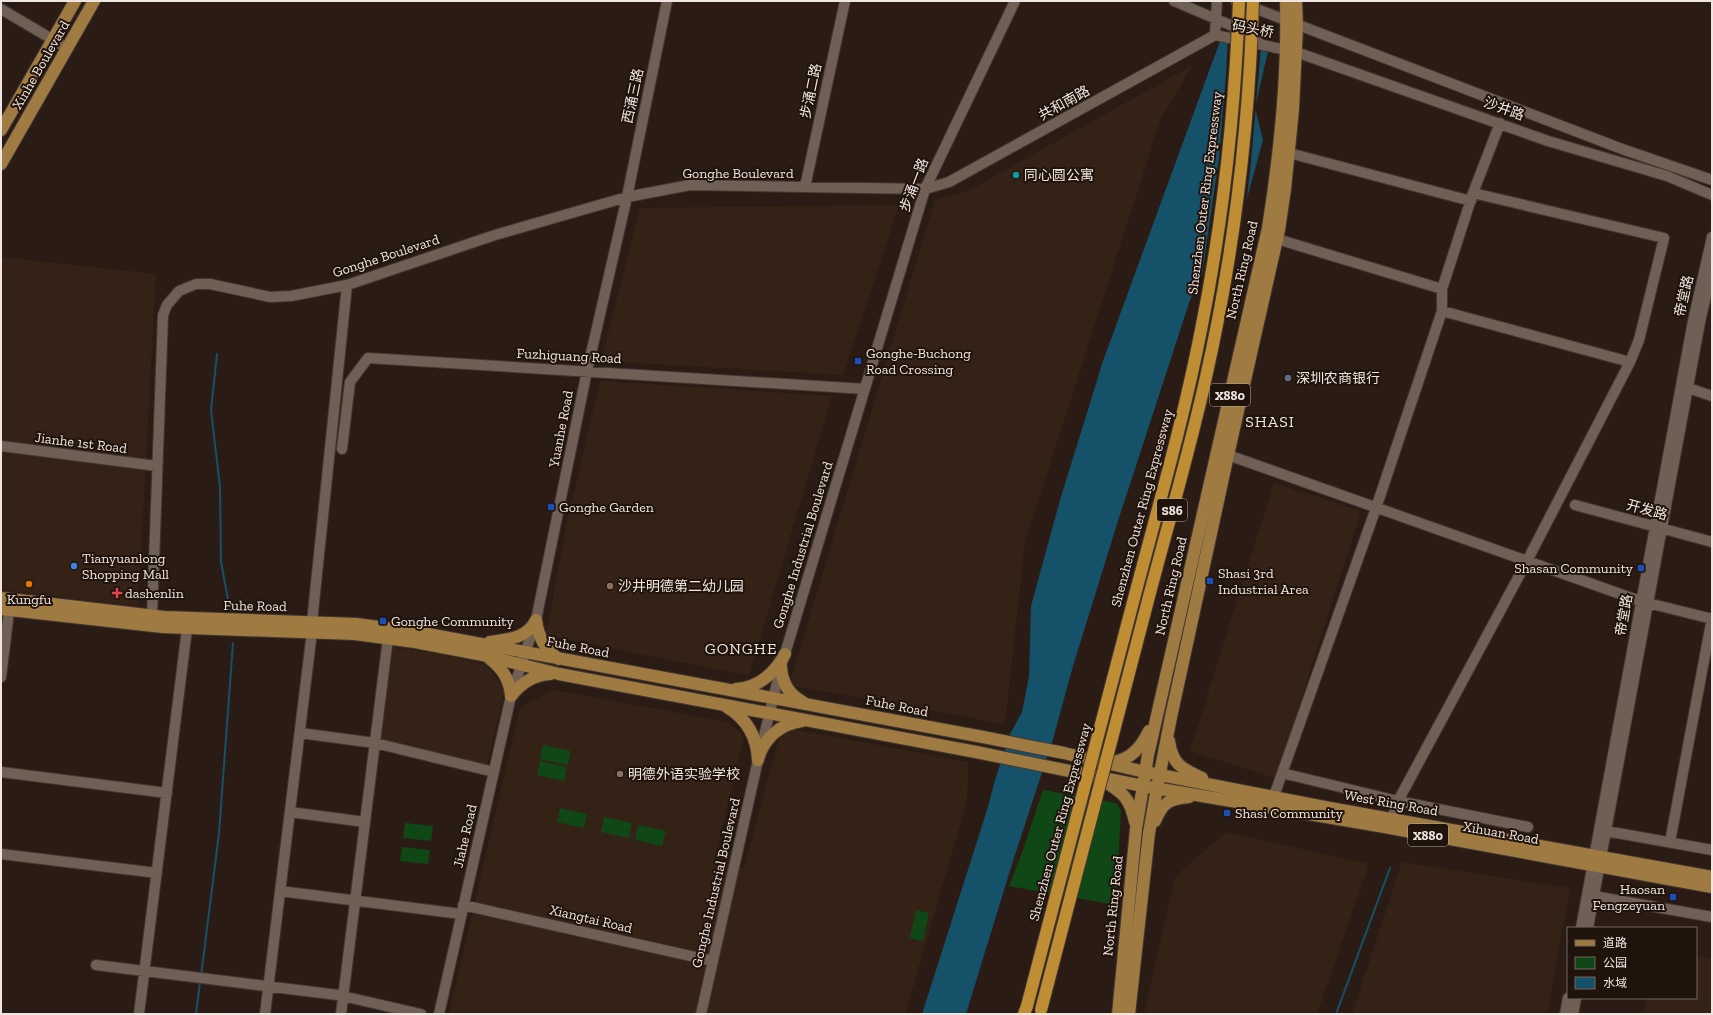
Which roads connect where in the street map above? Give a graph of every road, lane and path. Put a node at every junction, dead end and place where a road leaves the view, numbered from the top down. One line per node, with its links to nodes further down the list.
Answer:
1 (75, 1): 16 (main road, Xinhe Boulevard)
2 (94, 1): 17 (main road, Xinhe Boulevard)
3 (667, 1): 27 (street, 西涌三路)
4 (846, 1): 24 (street, 步涌二路)
5 (1015, 1): 25 (street, 步涌一路)
6 (1174, 1): 13 (street)
7 (1217, 1): 13 (street)
8 (1238, 1): 14 (street, bridge); 120 (highway, Shenzhen Outer Ring Expressway / S86, bridge)
9 (1253, 1): 121 (highway, Shenzhen Outer Ring Expressway / S86, bridge)
10 (1286, 1): 14 (main road, North Ring Road / X880)
11 (1296, 1): 14 (main road, North Ring Road / X880)
12 (1, 9): 16 (street)
13 (1216, 19): 15 (street); 18 (street, bridge)
14 (1287, 21): 18 (main road, North Ring Road / X880); 23 (street)
15 (1215, 35): 18 (street, 码头桥, bridge); 25 (street, 共和南路)
16 (53, 39): 17 (street); 20 (main road, Xinhe Boulevard)
17 (67, 48): 22 (main road, Xinhe Boulevard)
18 (1286, 49): 19 (street, 沙井路); 21 (main road, North Ring Road / X880); 72 (main road, North Ring Road / X880)
19 (1500, 123): 26 (street, 沙井路); 28 (street)
20 (1, 130)
21 (1289, 153): 28 (street); 30 (main road, North Ring Road / X880)
22 (1, 164)
23 (1712, 180)
24 (805, 187): 25 (street, Gonghe Boulevard); 27 (street, Gonghe Boulevard)
25 (925, 189): 38 (street, 步涌一路)
26 (1712, 195)
27 (627, 197): 32 (street, Gonghe Boulevard); 36 (street, Yuanhe Road)
28 (1472, 197): 33 (street); 35 (street)
29 (1712, 237): 46 (street, 帝堂路)
30 (1277, 239): 33 (street); 42 (main road, North Ring Road / X880)
31 (1712, 270): 37 (street, 帝堂路)
32 (347, 285): 43 (street, Gonghe Boulevard); 54 (street)
33 (1442, 289): 34 (street)
34 (1442, 310): 35 (street); 45 (street)
35 (1630, 362): 48 (street)
36 (587, 371): 38 (street, Fuzhiguang Road); 41 (street, Fuzhiguang Road); 53 (street, Yuanhe Road)
37 (1688, 388): 39 (street); 46 (street, 帝堂路)
38 (865, 389): 59 (street, Gonghe Industrial Boulevard)
39 (1712, 396)
40 (1, 446): 43 (street, Jianhe 1st Road)
41 (342, 449)
42 (1228, 455): 45 (street); 75 (main road, North Ring Road / X880)
43 (158, 466): 51 (street, Gonghe Boulevard)
44 (1575, 505): 46 (street, 开发路)
45 (1376, 508): 48 (street); 82 (street)
46 (1658, 528): 47 (street, 开发路); 49 (street, 帝堂路)
47 (1712, 542)
48 (1527, 561): 49 (street); 91 (street)
49 (1644, 602): 52 (street); 97 (street, 帝堂路); 102 (street, 帝堂路)
50 (6, 604): 51 (main road, Fuhe Road); 55 (main road, Fuhe Road); 65 (street)
51 (152, 616): 54 (main road, Fuhe Road)
52 (1712, 619): 99 (street)
53 (536, 620): 57 (main road); 58 (street, Yuanhe Road); 61 (main road)
54 (312, 627): 55 (main road, Fuhe Road); 56 (main road, Fuhe Road); 57 (main road, Fuhe Road); 74 (street)
55 (187, 629): 88 (street)
56 (388, 638): 60 (main road, Fuhe Road); 76 (street)
57 (481, 643): 58 (main road, Fuhe Road)
58 (526, 652): 61 (main road, Fuhe Road); 62 (street, Yuanhe Road)
59 (785, 654): 63 (street, Gonghe Industrial Boulevard); 66 (main road)
60 (484, 656): 62 (main road, Fuhe Road); 67 (main road)
61 (562, 660): 66 (main road, Fuhe Road)
62 (521, 666): 64 (main road, Fuhe Road); 67 (street, Jiahe Road)
63 (781, 667): 68 (street, Gonghe Industrial Boulevard); 70 (main road)
64 (559, 674): 67 (main road); 69 (main road, Fuhe Road)
65 (1, 676)
66 (724, 689): 68 (main road, Fuhe Road)
67 (511, 696): 80 (street, Jiahe Road)
68 (773, 698): 70 (main road, Fuhe Road); 71 (street, Gonghe Industrial Boulevard)
69 (721, 704): 71 (main road, Fuhe Road); 77 (main road)
70 (811, 705): 78 (main road, Fuhe Road)
71 (770, 714): 73 (main road, Fuhe Road); 77 (street, Gonghe Industrial Boulevard)
72 (1157, 714): 78 (main road); 81 (main road, North Ring Road / X880)
73 (808, 721): 77 (main road); 84 (main road, Fuhe Road)
74 (300, 733): 76 (street); 92 (street)
75 (1168, 733): 83 (main road, North Ring Road / X880); 86 (main road)
76 (375, 743): 80 (street); 94 (street)
77 (758, 760): 113 (street, Gonghe Industrial Boulevard)
78 (1100, 762): 81 (main road, Fuhe Road)
79 (1, 772): 88 (street)
80 (494, 772): 109 (street, Jiahe Road)
81 (1144, 772): 83 (main road, Fuhe Road); 85 (main road, North Ring Road / X880)
82 (1282, 773): 90 (street); 91 (street)
83 (1160, 775): 86 (main road, West Ring Road / X880); 87 (main road, North Ring Road)
84 (1096, 776): 85 (main road, Fuhe Road); 96 (main road)
85 (1143, 786): 87 (main road, Xihuan Road / X880); 96 (main road, North Ring Road)
86 (1219, 786): 90 (main road, West Ring Road / X880)
87 (1157, 788): 89 (main road, Xihuan Road / X880); 98 (main road, North Ring Road)
88 (167, 793): 103 (street)
89 (1205, 796): 98 (main road); 102 (main road, Xihuan Road / X880)
90 (1274, 796): 93 (main road, West Ring Road / X880)
91 (1398, 801): 93 (street); 95 (street)
92 (290, 812): 94 (street); 106 (street)
93 (1392, 818): 102 (main road, West Ring Road / X880)
94 (365, 822): 108 (street)
95 (1528, 827)
96 (1136, 830): 128 (main road, North Ring Road)
97 (1606, 831): 99 (street); 102 (street, 帝堂路)
98 (1149, 833): 129 (main road, North Ring Road)
99 (1670, 842): 100 (street)
100 (1712, 850)
101 (1, 854): 103 (street)
102 (1597, 861): 104 (main road, West Ring Road / X880); 105 (main road, Xihuan Road / X880); 107 (street, 帝堂路)
103 (157, 873): 115 (street)
104 (1712, 877)
105 (1712, 887)
106 (280, 891): 108 (street, Xiangtai Road); 116 (street)
107 (1590, 895): 110 (street); 111 (street, 帝堂路); 112 (street, 帝堂路)
108 (355, 901): 109 (street, Xiangtai Road); 117 (street)
109 (462, 909): 113 (street, Xiangtai Road); 126 (street, Jiahe Road)
110 (1712, 917)
111 (1581, 927)
112 (1588, 927)
113 (713, 961): 127 (street, Gonghe Industrial Boulevard)
114 (96, 965): 115 (street)
115 (145, 971): 116 (street); 122 (street)
116 (268, 987): 117 (street); 123 (street)
117 (343, 996): 124 (street); 125 (street)
118 (1568, 999): 130 (street)
119 (1576, 999): 131 (street)
120 (1025, 1011)
121 (1040, 1013)
122 (139, 1014)
123 (265, 1014)
124 (341, 1014)
125 (421, 1014)
126 (439, 1014)
127 (701, 1014)
128 (1118, 1014)
129 (1129, 1014)
130 (1565, 1014)
131 (1573, 1014)

